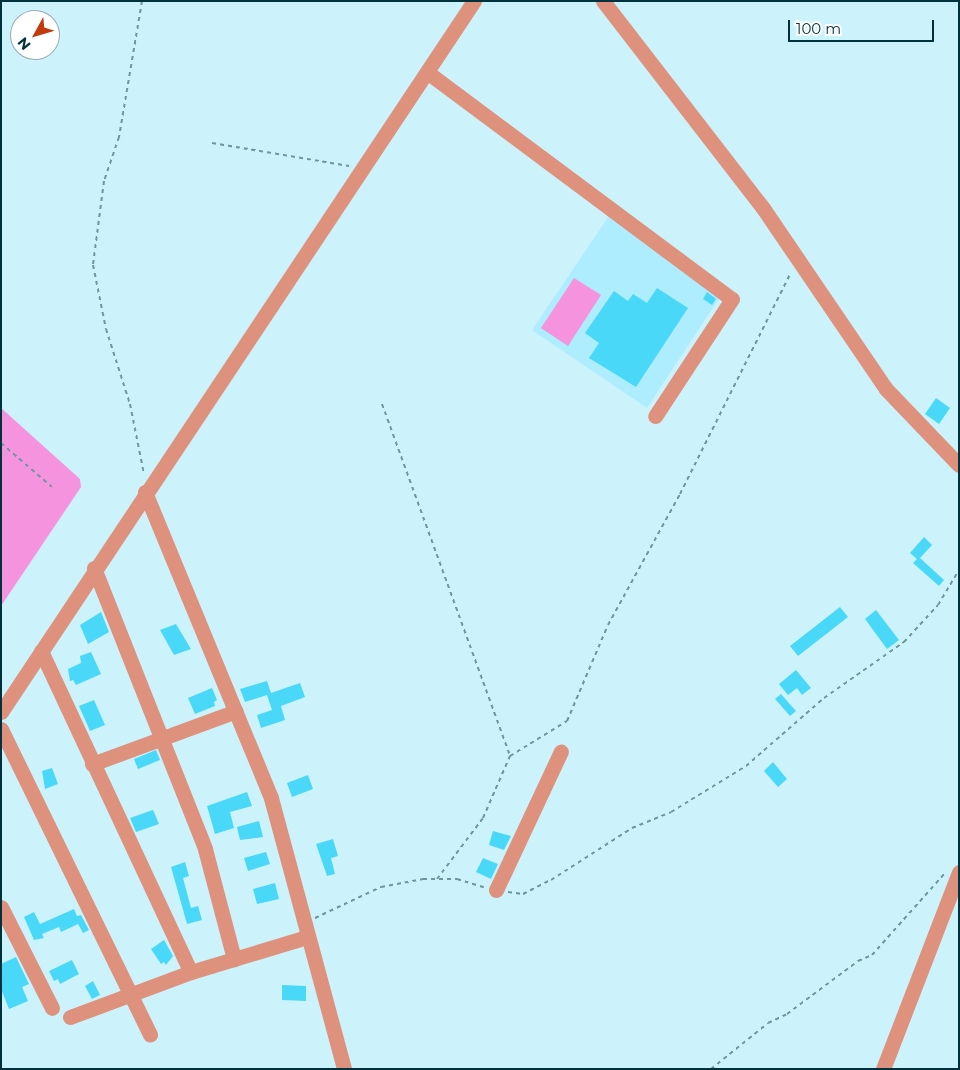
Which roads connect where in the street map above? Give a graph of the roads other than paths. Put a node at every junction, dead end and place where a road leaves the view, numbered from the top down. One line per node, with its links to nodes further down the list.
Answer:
1 (474, 1): 3 (street)
2 (603, 1): 5 (street)
3 (427, 72): 4 (street); 6 (street)
4 (655, 416)
5 (959, 465)
6 (145, 492): 7 (street); 9 (street)
7 (94, 568): 8 (street); 12 (street)
8 (41, 651): 10 (street); 14 (street)
9 (236, 710): 12 (street); 18 (street)
10 (1, 712)
11 (1, 729): 21 (street)
12 (163, 738): 14 (street); 19 (street)
13 (561, 752): 16 (street)
14 (92, 764): 20 (street)
15 (953, 872): 26 (street)
16 (496, 890)
17 (1, 908): 22 (street)
18 (305, 931): 19 (street); 25 (street)
19 (234, 959): 20 (street)
20 (191, 972): 21 (street)
21 (131, 993): 23 (street); 24 (street)
22 (52, 1008)
23 (70, 1017)
24 (150, 1035)
25 (344, 1069)
26 (883, 1069)

